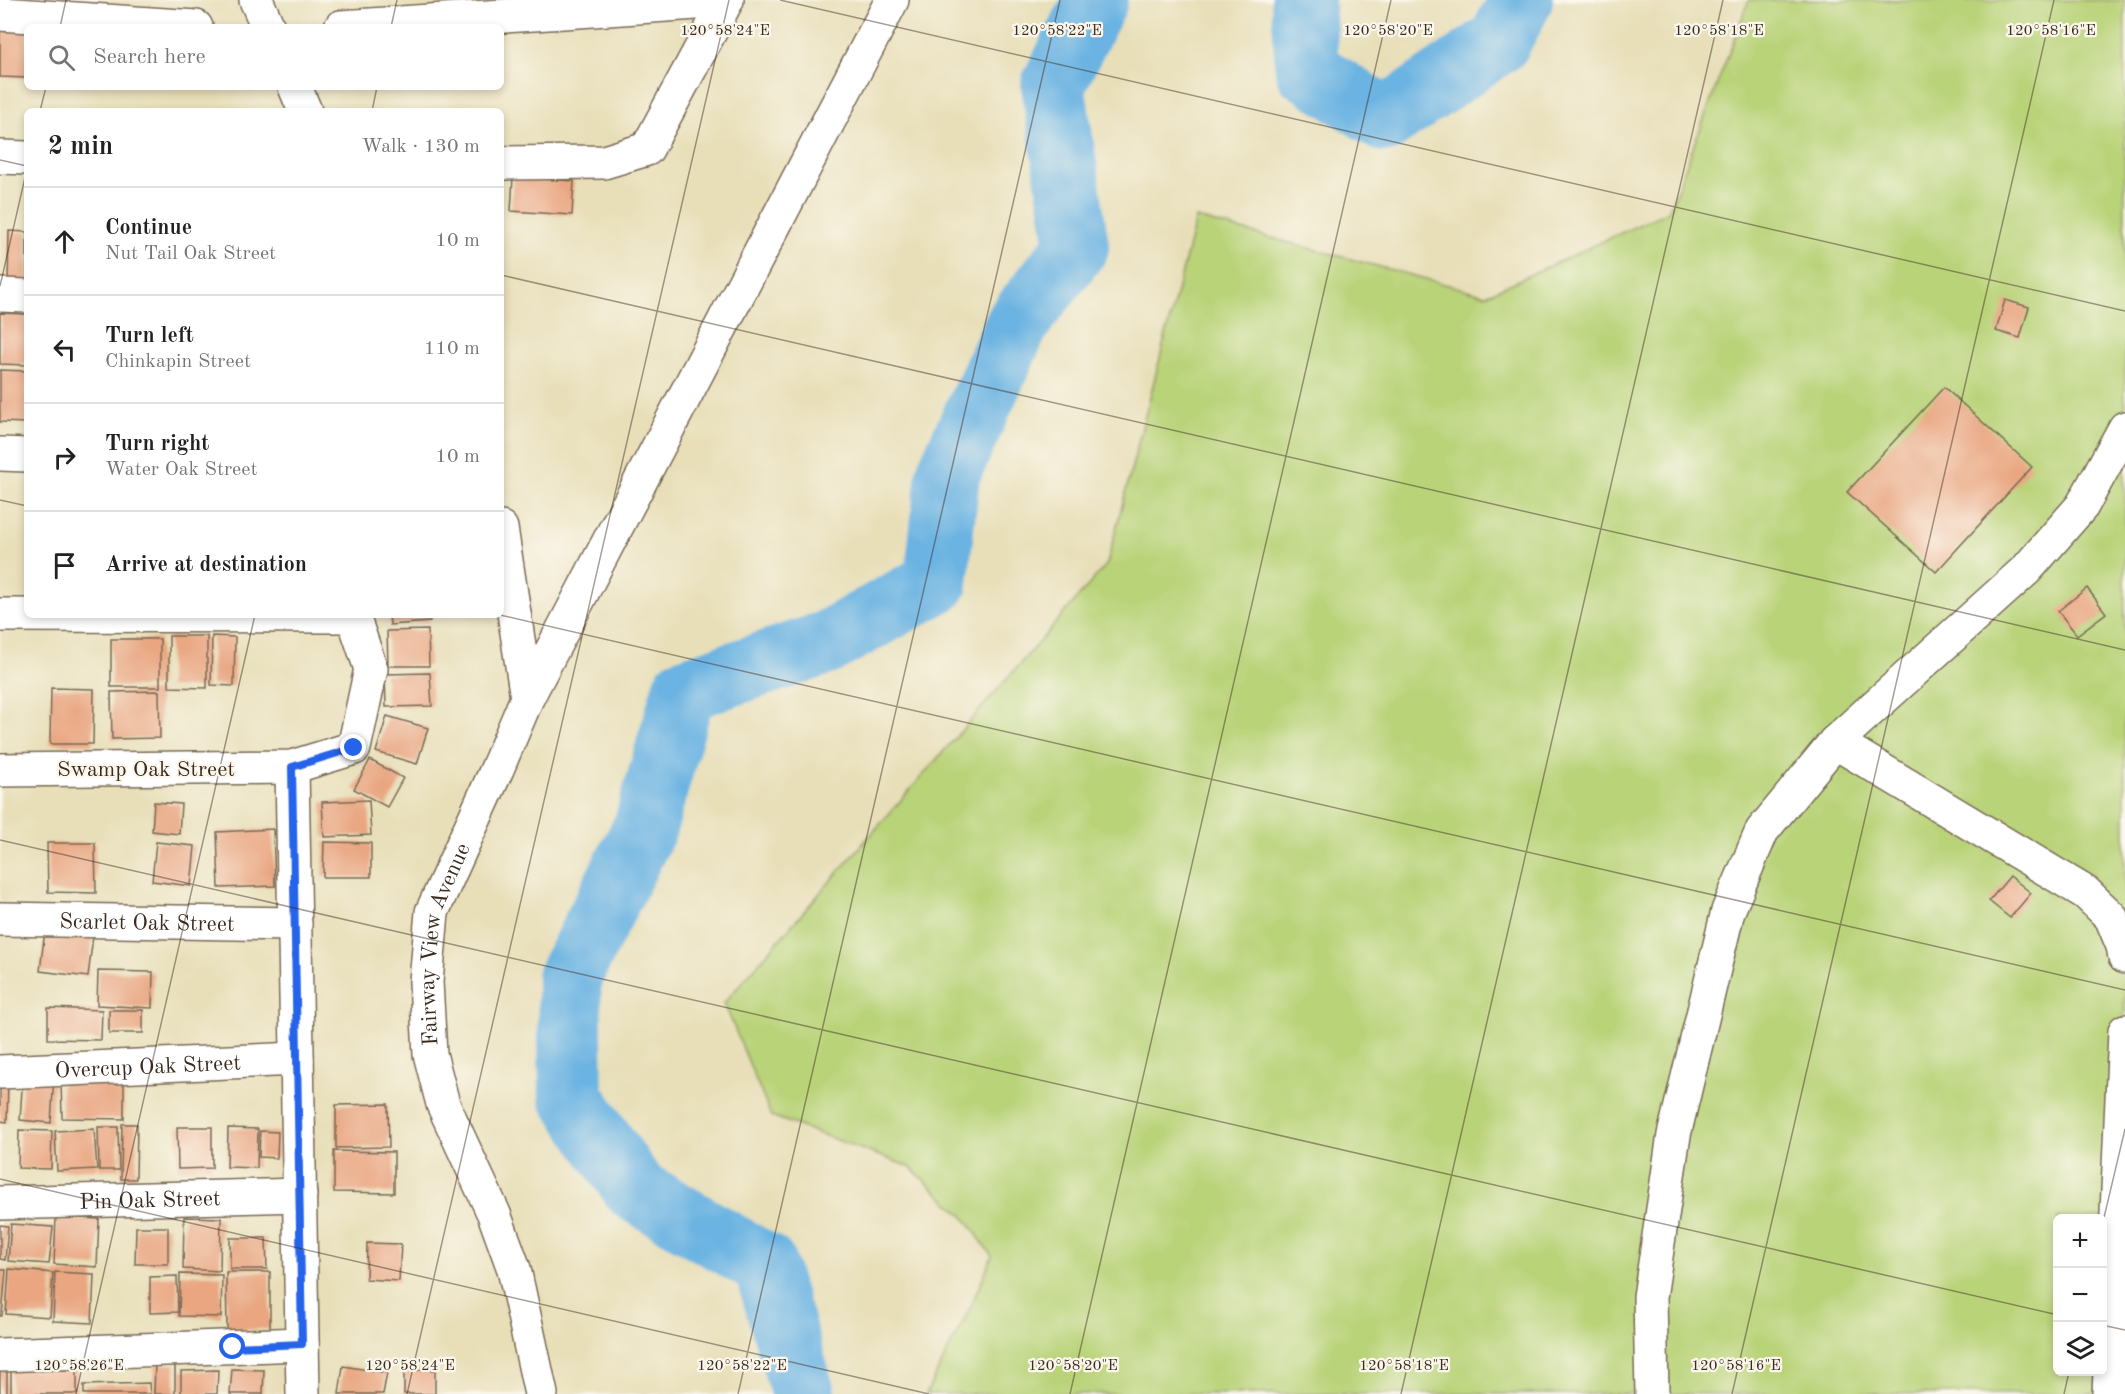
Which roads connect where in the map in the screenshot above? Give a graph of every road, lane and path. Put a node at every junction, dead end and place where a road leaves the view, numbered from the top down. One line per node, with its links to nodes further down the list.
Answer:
1 (256, 0): 6 (street)
2 (727, 0): 7 (street); 12 (street)
3 (892, 0): 22 (street, Fairway View Avenue)
4 (0, 14): 5 (street)
5 (151, 24)
6 (267, 24)
7 (384, 24)
8 (296, 90): 9 (street)
9 (304, 108)
10 (0, 157): 11 (street)
11 (24, 158)
12 (504, 163)
13 (0, 295): 14 (street)
14 (24, 296)
15 (2125, 428): 23 (street)
16 (0, 454): 17 (street)
17 (24, 455)
18 (504, 548): 22 (street)
19 (0, 615): 20 (street, Swamp Oak Street)
20 (24, 615)
21 (355, 618): 24 (street, Swamp Oak Street)
22 (527, 698): 37 (street, Fairway View Avenue)
23 (1835, 742): 28 (street); 38 (street)
24 (292, 767): 25 (street, Swamp Oak Street); 27 (street)
25 (0, 770)
26 (0, 919): 27 (street, Scarlet Oak Street)
27 (295, 924): 30 (street)
28 (2125, 957)
29 (2125, 1031): 39 (street)
30 (297, 1059): 31 (street, Overcup Oak Street); 32 (street)
31 (0, 1072)
32 (300, 1195): 33 (street, Pin Oak Street); 34 (street)
33 (0, 1203)
34 (302, 1344): 35 (street); 36 (street)
35 (0, 1355)
36 (303, 1394)
37 (541, 1394)
38 (1652, 1394)
39 (2109, 1394)

